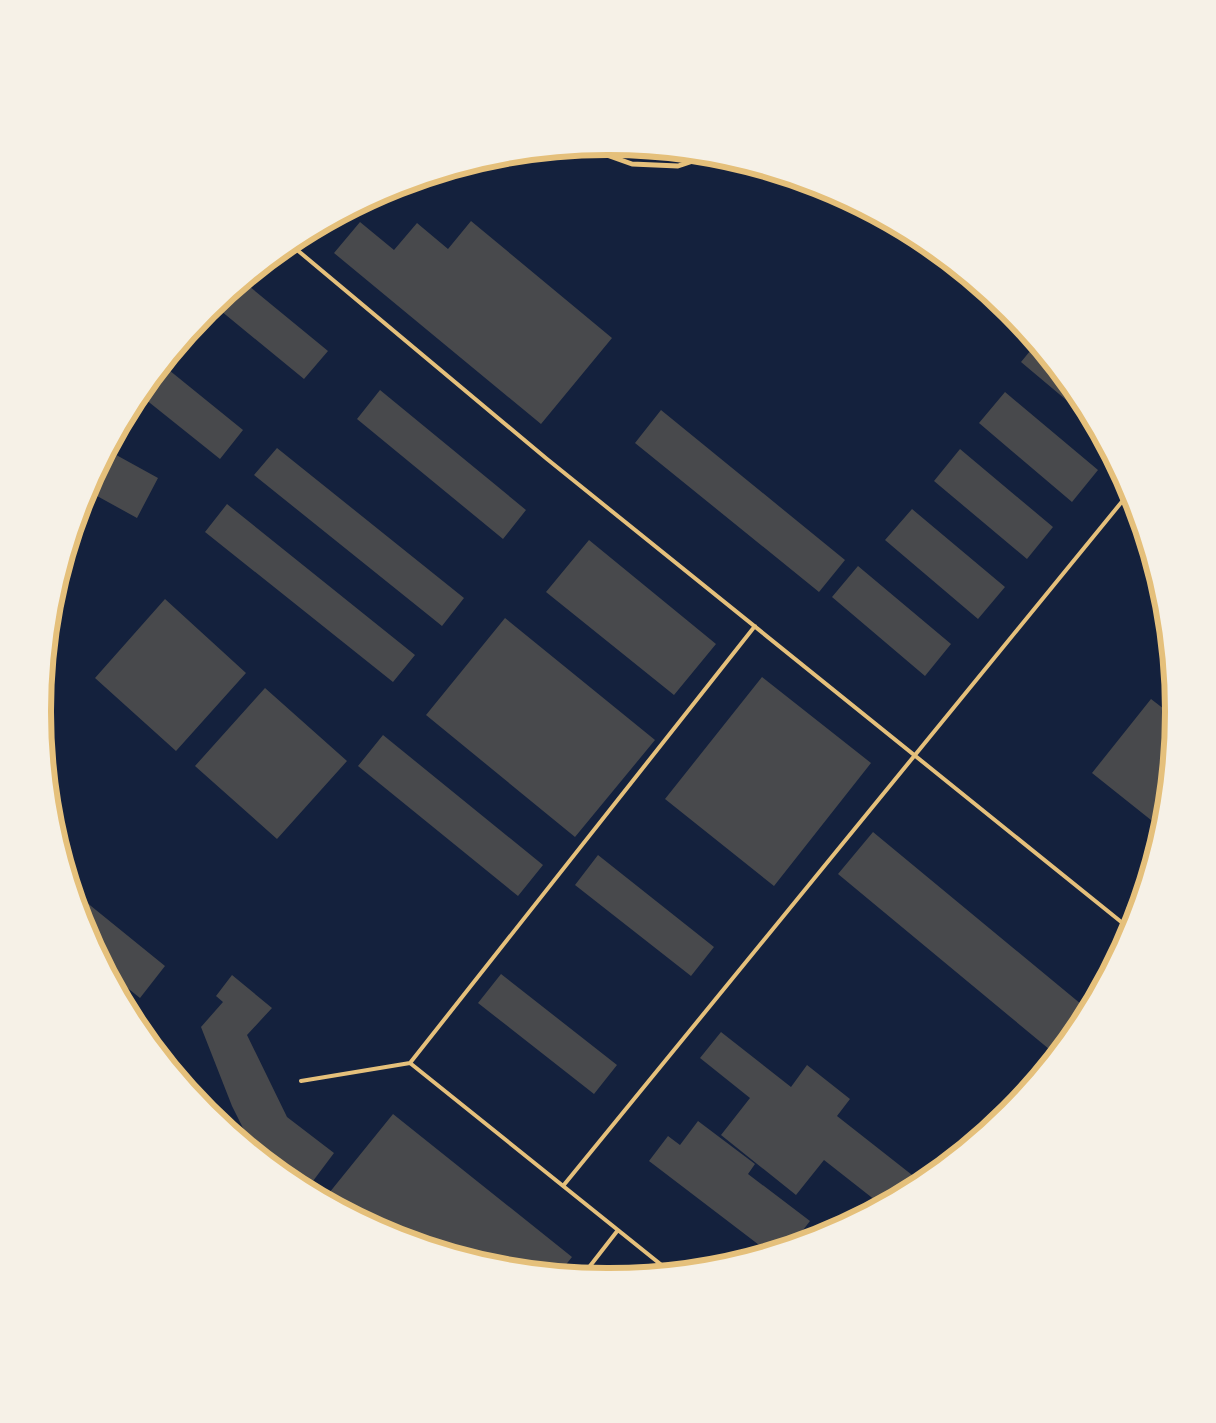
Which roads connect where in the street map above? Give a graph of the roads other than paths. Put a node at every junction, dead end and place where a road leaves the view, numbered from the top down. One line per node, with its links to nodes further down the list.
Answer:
1 (607, 155): 2 (street)
2 (692, 161)
3 (297, 250): 5 (lane)
4 (1123, 500): 6 (lane)
5 (755, 626): 6 (lane); 8 (lane)
6 (915, 755): 7 (lane); 10 (lane)
7 (1123, 923)
8 (410, 1064): 9 (lane); 10 (lane)
9 (301, 1081)
10 (563, 1186): 11 (lane)
11 (618, 1230): 12 (lane); 13 (lane)
12 (662, 1265)
13 (588, 1267)

